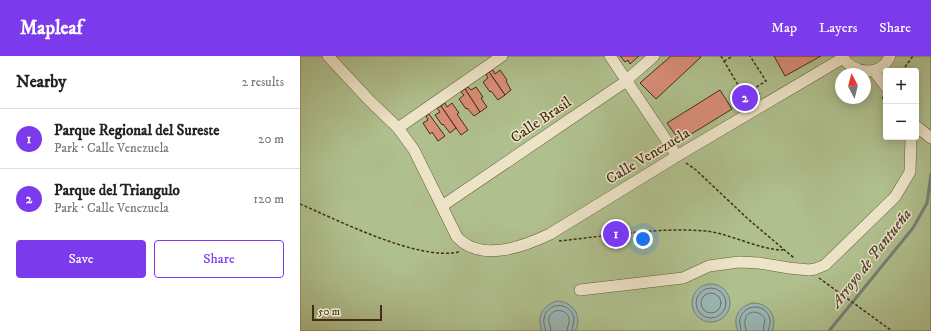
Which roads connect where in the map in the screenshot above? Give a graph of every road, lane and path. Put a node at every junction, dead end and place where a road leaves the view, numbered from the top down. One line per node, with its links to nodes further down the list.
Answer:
1 (328, 56): 16 (street)
2 (610, 56): 14 (street)
3 (654, 56): 14 (street, Calle Brasil)
4 (721, 56): 11 (path)
5 (733, 56): 11 (path)
6 (750, 56): 11 (path)
7 (890, 56): 13 (street)
8 (913, 56): 12 (path)
9 (498, 57): 16 (street)
10 (843, 57): 13 (street); 20 (street, Calle Venezuela)
11 (724, 61)
12 (904, 68)
13 (874, 71): 15 (street)
14 (626, 80): 20 (street); 22 (street, Calle Brasil)
15 (883, 83)
16 (398, 128): 22 (street)
17 (919, 128): 18 (street)
18 (931, 138)
19 (911, 140): 28 (street)
20 (677, 156): 23 (street, Calle Venezuela); 24 (path)
21 (300, 204): 25 (path)
22 (442, 206): 25 (street, Calle Venezuela)
23 (550, 234): 25 (street, Calle Venezuela); 26 (path)
24 (772, 239)
25 (474, 249)
26 (783, 250)
27 (817, 276): 29 (path)
28 (580, 290)
29 (892, 331)

